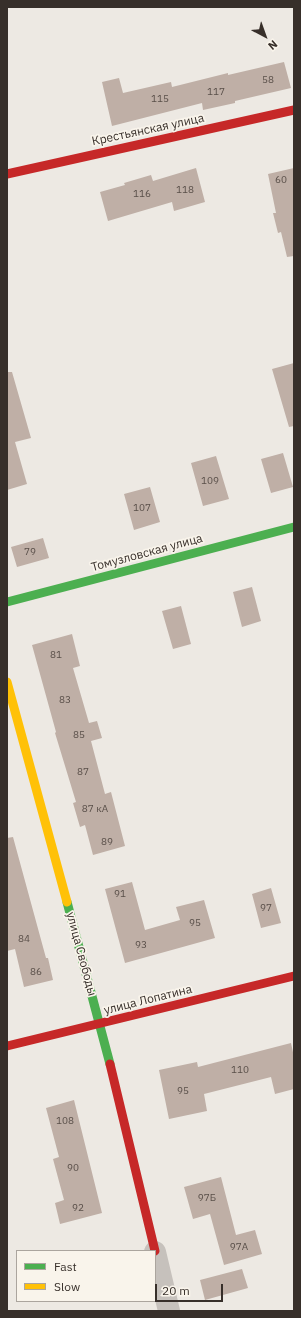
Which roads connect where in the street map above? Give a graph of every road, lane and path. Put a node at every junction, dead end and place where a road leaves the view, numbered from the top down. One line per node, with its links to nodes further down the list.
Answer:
1 (294, 110): 2 (street, Крестьянская улица)
2 (7, 174)
3 (294, 527): 4 (street, Томузловская улица)
4 (7, 602)
5 (7, 682): 7 (street, улица Свободы)
6 (294, 976): 7 (street, улица Лопатина)
7 (100, 1024): 8 (street, улица Лопатина); 9 (street, улица Свободы)
8 (7, 1046)
9 (155, 1250)
10 (156, 1256): 11 (street, улица Свободы)
11 (169, 1311)

